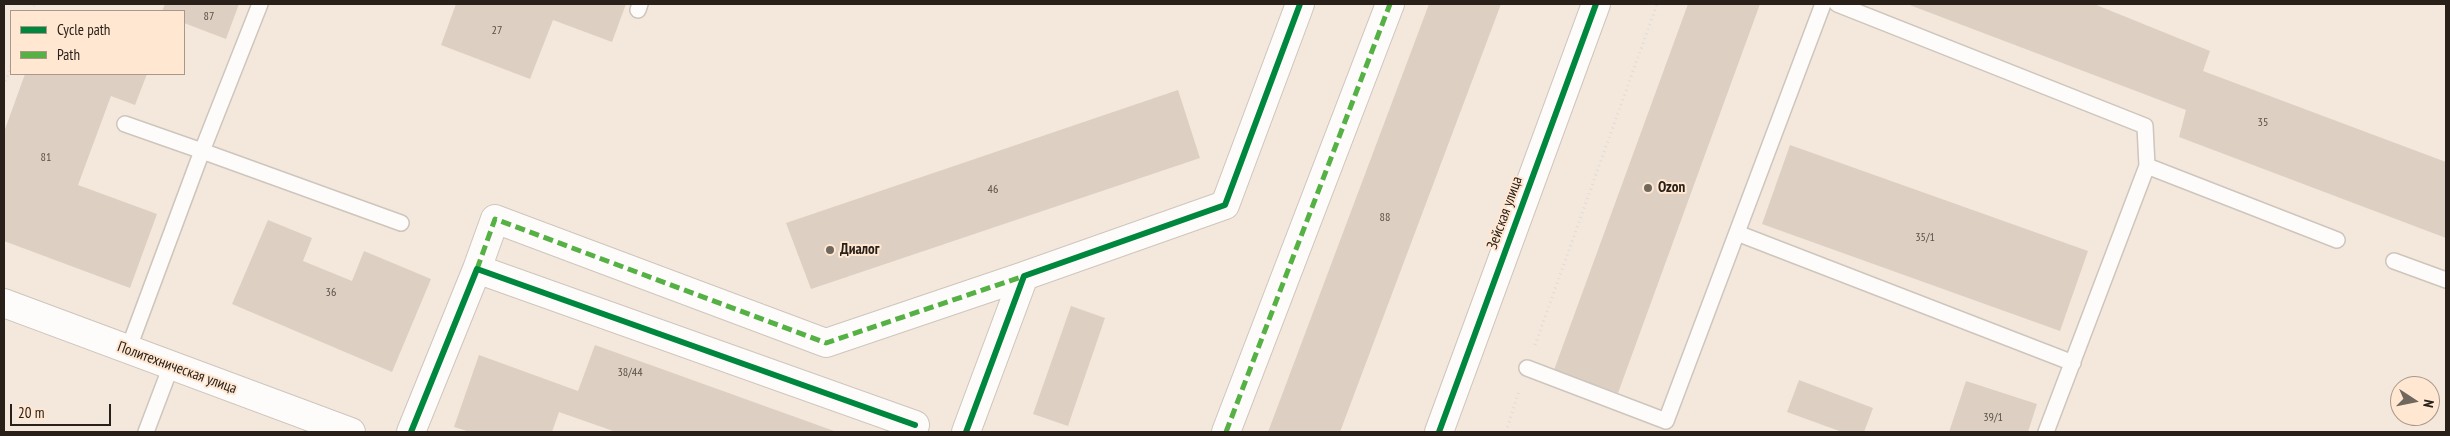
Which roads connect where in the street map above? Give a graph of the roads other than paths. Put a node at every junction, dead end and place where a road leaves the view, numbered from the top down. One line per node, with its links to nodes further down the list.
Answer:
1 (260, 4): 8 (lane)
2 (1300, 4): 15 (street)
3 (1390, 4): 27 (street)
4 (1596, 4): 28 (street, Зейская улица)
5 (1823, 4): 11 (lane)
6 (1837, 4): 9 (lane)
7 (125, 124): 8 (lane)
8 (202, 151): 10 (lane); 18 (lane)
9 (2147, 166): 12 (lane); 19 (lane)
10 (401, 223)
11 (1737, 233): 19 (lane); 21 (lane)
12 (2337, 240)
13 (2394, 261): 16 (lane)
14 (476, 269): 15 (street); 22 (street); 25 (street)
15 (1024, 276): 26 (street)
16 (2446, 280)
17 (4, 303): 18 (street, Политехническая улица)
18 (128, 350): 20 (street, Политехническая улица)
19 (2072, 363): 29 (lane)
20 (170, 366): 23 (lane); 24 (street, Политехническая улица)
21 (1527, 368)
22 (915, 425)
23 (146, 432)
24 (351, 432)
25 (411, 432)
26 (966, 432)
27 (1226, 432)
28 (1439, 432)
29 (2046, 432)

